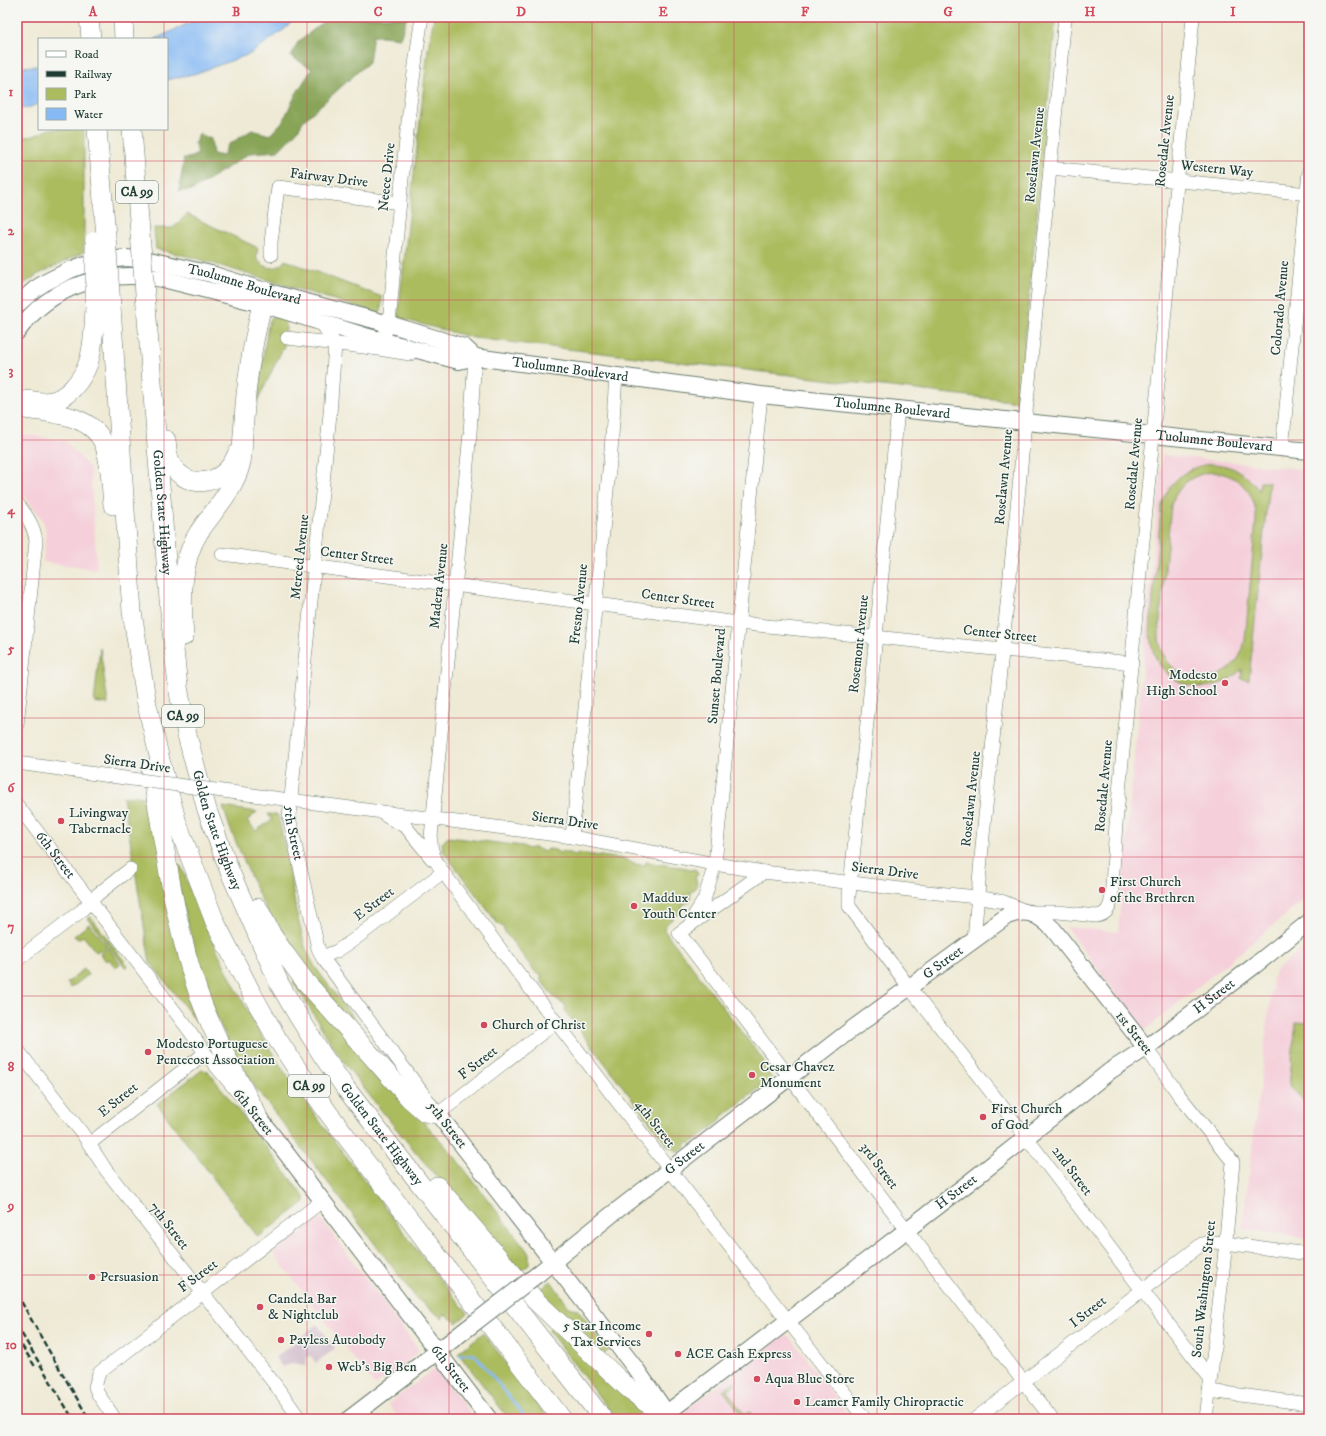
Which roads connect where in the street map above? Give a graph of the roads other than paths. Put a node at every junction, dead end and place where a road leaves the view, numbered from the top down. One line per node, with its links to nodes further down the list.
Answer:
1 (89, 17): 6 (highway)
2 (123, 17): 7 (highway)
3 (422, 17): 14 (street, Neece Drive)
4 (1065, 17): 10 (street, Roselawn Avenue)
5 (1193, 17): 12 (street, Rosedale Avenue)
6 (91, 38)
7 (124, 38)
8 (97, 130): 19 (highway, bridge)
9 (132, 130): 18 (highway, Golden State Highway / CA 99, bridge)
10 (1050, 168): 12 (street, Western Way); 31 (street, Roselawn Avenue)
11 (1309, 171): 13 (street, Colorado Avenue)
12 (1178, 181): 13 (street, Western Way); 32 (street, Rosedale Avenue)
13 (1308, 194): 34 (street, Colorado Avenue)
14 (400, 203): 15 (street, Fairway Drive); 21 (street, Neece Drive)
15 (272, 255)
16 (264, 298): 17 (main road, Tuolumne Boulevard); 20 (main road, Tuolumne Boulevard); 21 (main road, Tuolumne Boulevard); 22 (main road, Tuolumne Boulevard); 33 (highway)
17 (17, 305)
18 (146, 306): 33 (highway); 49 (highway, Golden State Highway / CA 99)
19 (103, 307): 29 (highway); 41 (highway, Golden State Highway / CA 99)
20 (321, 322): 24 (street); 25 (main road, Tuolumne Boulevard)
21 (389, 324): 25 (street, Neece Drive); 26 (main road, Tuolumne Boulevard)
22 (17, 332)
23 (286, 338): 24 (street, Tuolumne Boulevard)
24 (335, 344): 25 (street, Tuolumne Boulevard); 38 (street, Merced Avenue)
25 (377, 344): 26 (main road, Tuolumne Boulevard)
26 (475, 357): 27 (main road, Tuolumne Boulevard); 39 (street, Madera Avenue)
27 (616, 375): 28 (main road, Tuolumne Boulevard); 40 (street, Fresno Avenue)
28 (761, 395): 30 (main road, Tuolumne Boulevard); 42 (street, Sunset Boulevard)
29 (19, 403): 41 (highway)
30 (898, 409): 31 (main road, Tuolumne Boulevard); 43 (street, Rosemont Avenue)
31 (1025, 422): 32 (main road, Tuolumne Boulevard); 44 (street, Roselawn Avenue)
32 (1153, 435): 34 (main road, Tuolumne Boulevard); 45 (street, Rosedale Avenue)
33 (243, 436): 49 (highway)
34 (1282, 448): 35 (main road, Tuolumne Boulevard)
35 (1309, 451)
36 (17, 503): 47 (street)
37 (222, 554): 38 (street, Center Street)
38 (315, 567): 39 (street, Center Street); 50 (street, Merced Avenue)
39 (455, 585): 40 (street, Center Street); 54 (street, Madera Avenue)
40 (595, 603): 42 (street, Center Street); 55 (street, Fresno Avenue)
41 (132, 612): 46 (highway, Golden State Highway / CA 99)
42 (738, 623): 43 (street, Center Street); 56 (street, Sunset Boulevard)
43 (876, 636): 44 (street, Center Street); 60 (street, Rosemont Avenue)
44 (1002, 650): 45 (street, Center Street); 61 (street, Roselawn Avenue)
45 (1132, 663): 64 (street, Rosedale Avenue)
46 (147, 704): 78 (highway); 101 (highway, Golden State Highway / CA 99)
47 (17, 725)
48 (17, 764): 50 (street, Sierra Drive, bridge)
49 (198, 778): 52 (highway, Golden State Highway / CA 99)
50 (291, 800): 53 (street, Sierra Drive); 68 (street, 5th Street)
51 (17, 805): 62 (street, 6th Street)
52 (207, 810): 76 (highway, Golden State Highway / CA 99); 77 (highway)
53 (377, 812): 54 (street, Sierra Drive); 57 (street, 4th Street)
54 (433, 819): 55 (street, Sierra Drive); 57 (street, 4th Street)
55 (572, 837): 56 (street, Sierra Drive)
56 (716, 864): 59 (street, Sierra Drive); 66 (street)
57 (440, 869): 68 (street, E Street); 71 (street, 4th Street)
58 (130, 870): 62 (street)
59 (764, 872): 60 (street, Sierra Drive); 66 (street)
60 (851, 883): 61 (street, Sierra Drive); 70 (street, 2nd Street)
61 (977, 898): 63 (street, Sierra Drive); 67 (street, Roselawn Avenue)
62 (90, 901): 69 (street); 74 (street, 6th Street)
63 (1028, 912): 64 (street, Sierra Drive); 67 (main road, G Street); 72 (main road, 1st Street)
64 (1106, 913)
65 (1309, 922): 72 (main road, H Street)
66 (684, 929): 75 (street, 3rd Street)
67 (974, 940): 70 (main road, G Street)
68 (322, 957): 77 (street, 5th Street)
69 (17, 960)
70 (909, 987): 75 (main road, G Street); 79 (street, 2nd Street)
71 (556, 1022): 77 (street, F Street); 82 (street, 4th Street)
72 (1146, 1048): 79 (main road, H Street); 81 (street, 1st Street)
73 (17, 1049): 80 (street, 7th Street)
74 (205, 1053): 78 (street, 6th Street); 80 (street, E Street)
75 (790, 1077): 82 (main road, G Street); 84 (street, 3rd Street)
76 (347, 1090): 96 (highway); 102 (highway, Golden State Highway / CA 99)
77 (438, 1114): 87 (main road, 5th Street)
78 (257, 1115): 83 (main road, 6th Street)
79 (1026, 1138): 84 (main road, H Street); 88 (street, 2nd Street)
80 (90, 1144): 89 (street, 7th Street)
81 (1233, 1162): 85 (street, South Washington Street)
82 (670, 1170): 87 (main road, G Street); 90 (street, 4th Street)
83 (322, 1201): 89 (street, F Street); 91 (main road, 6th Street)
84 (907, 1229): 90 (main road, H Street); 93 (street, 3rd Street)
85 (1225, 1243): 86 (street, I Street); 88 (street, I Street); 92 (street, South Washington Street)
86 (1309, 1254)
87 (554, 1262): 91 (main road, G Street, bridge); 96 (main road, 5th Street)
88 (1142, 1290): 92 (street, 2nd Street); 93 (street, I Street)
89 (202, 1293): 97 (street, F Street); 98 (street, 7th Street)
90 (788, 1320): 96 (main road, H Street); 103 (street, 4th Street)
91 (438, 1351): 99 (main road, G Street); 100 (main road, 6th Street)
92 (1210, 1378): 94 (street, South Washington Street)
93 (1024, 1381): 104 (street, I Street); 105 (street, 3rd Street)
94 (1209, 1391): 95 (street); 106 (street, South Washington Street)
95 (1309, 1404)
96 (666, 1417)
97 (115, 1419)
98 (300, 1419)
99 (349, 1419)
100 (489, 1419)
101 (562, 1419)
102 (603, 1419)
103 (865, 1419)
104 (975, 1419)
105 (1052, 1419)
106 (1206, 1419)

